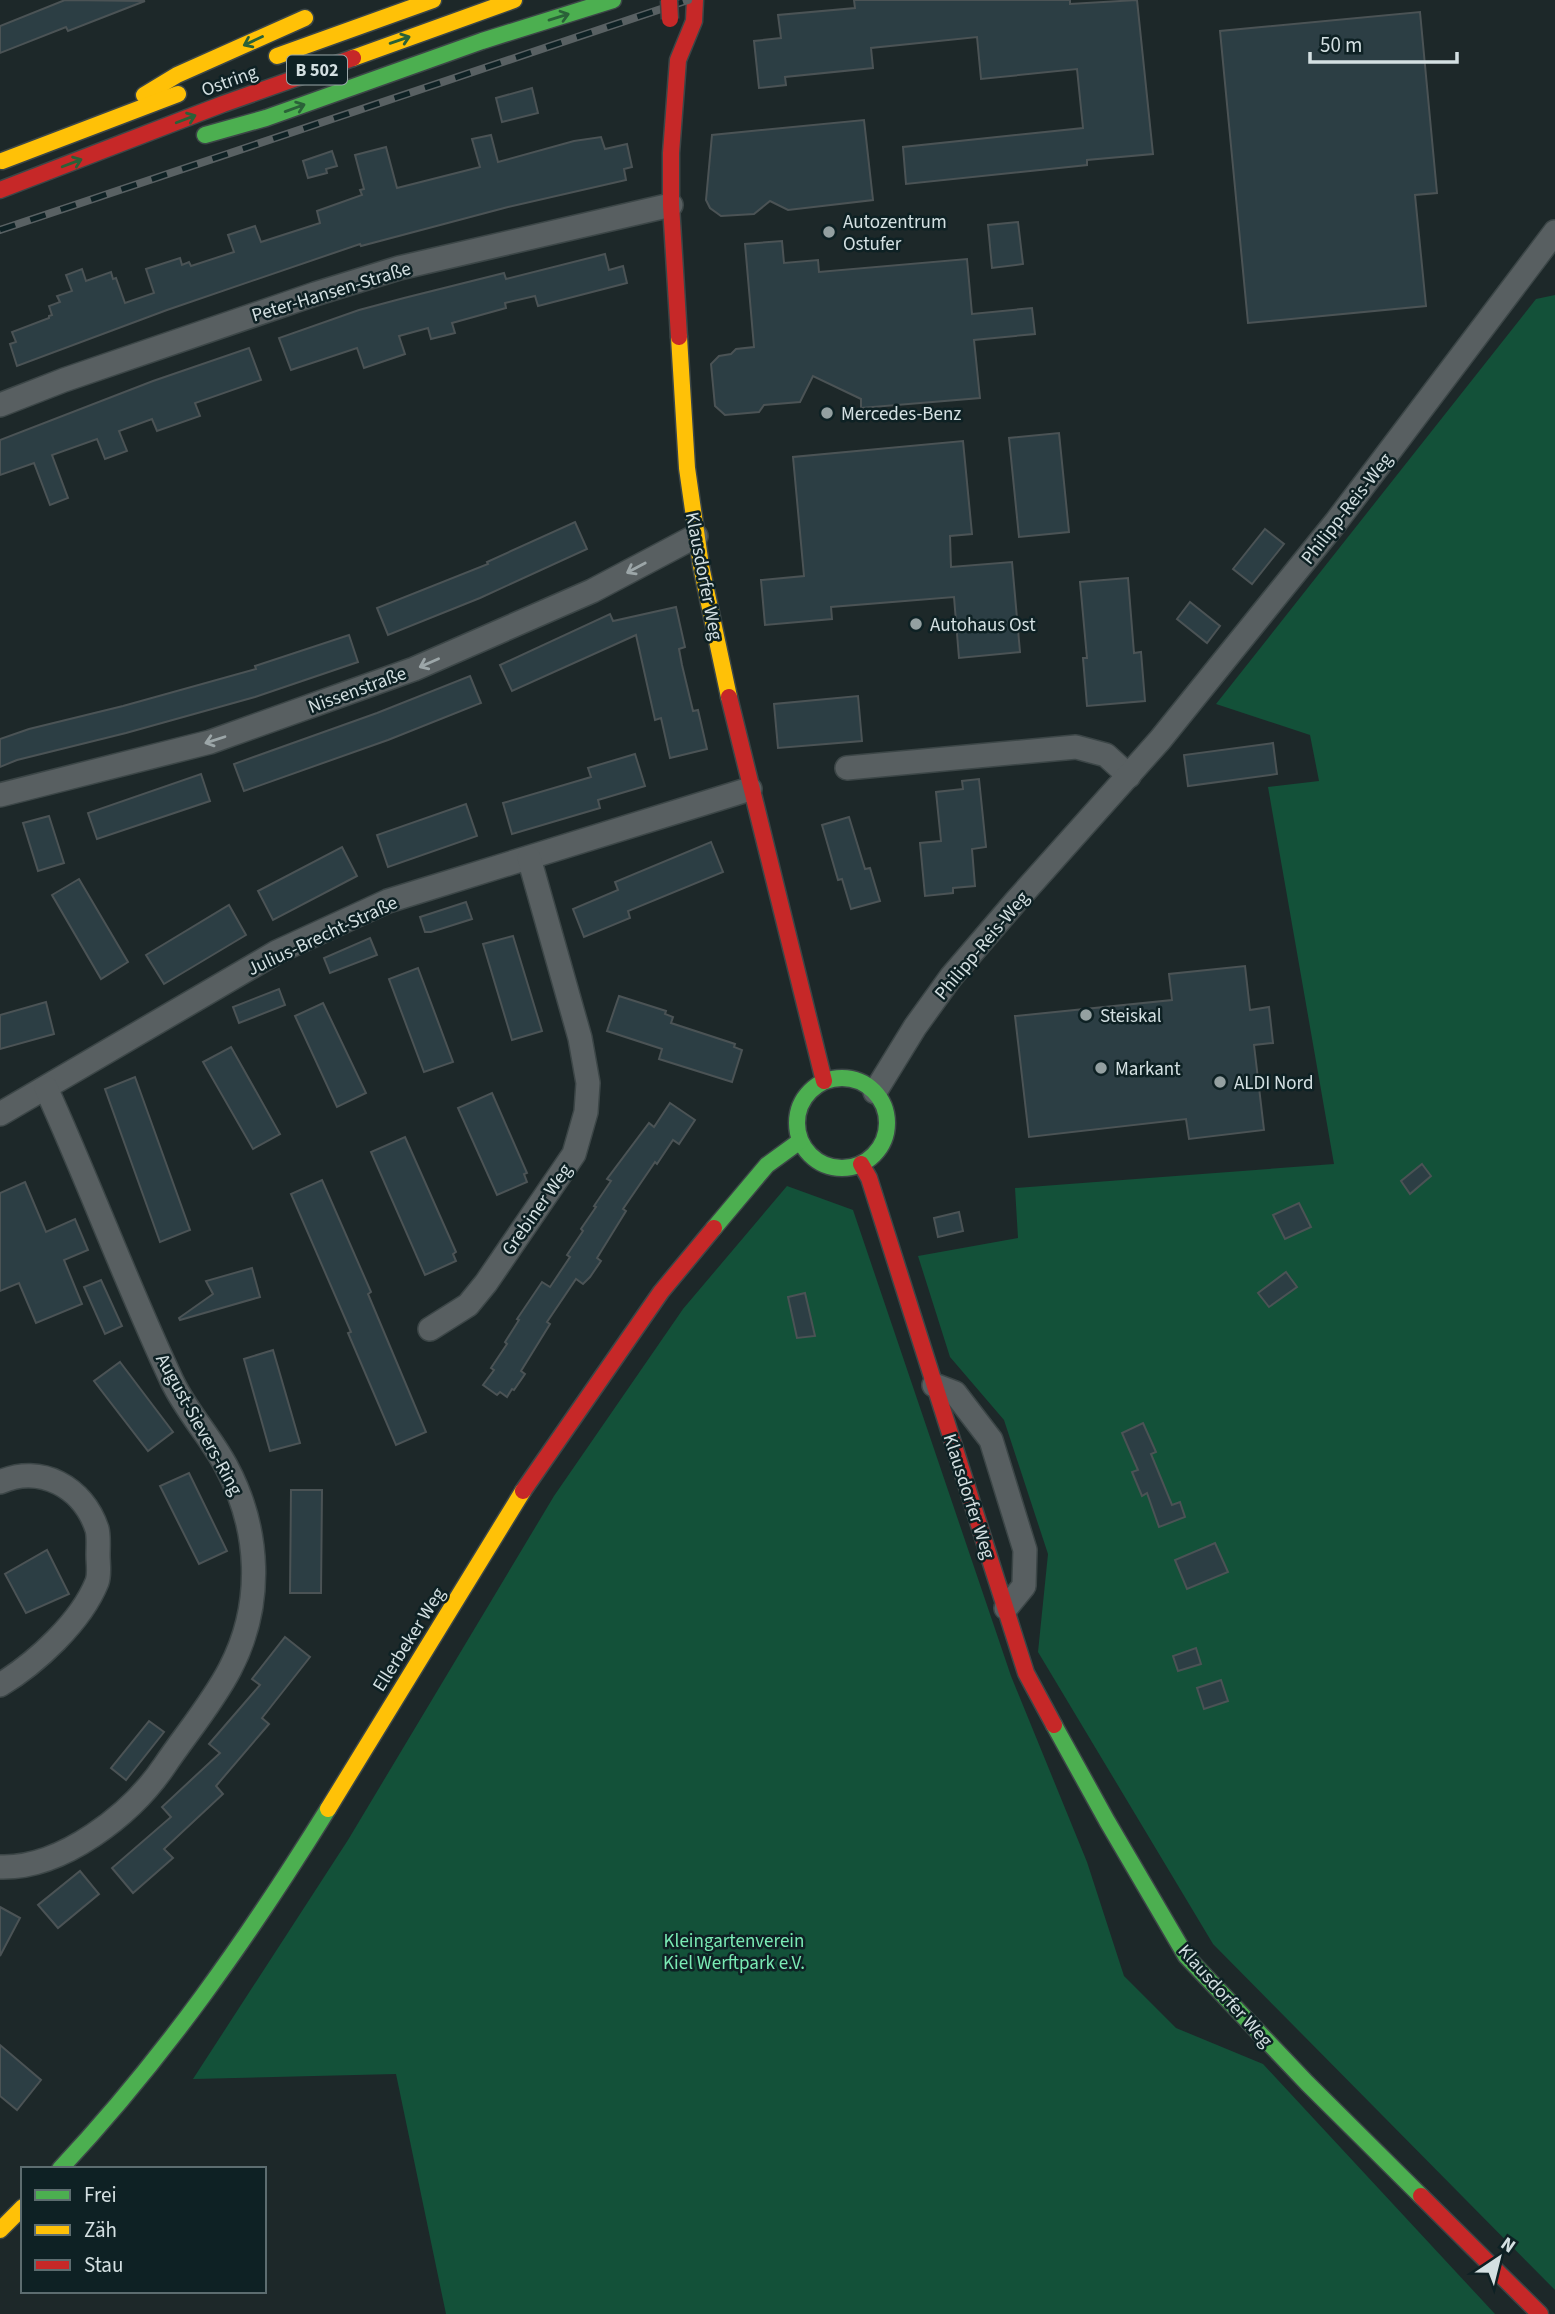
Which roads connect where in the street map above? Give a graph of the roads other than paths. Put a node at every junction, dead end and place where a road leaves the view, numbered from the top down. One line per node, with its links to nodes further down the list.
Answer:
1 (433, 0): 8 (main road, Ostring / B 502)
2 (514, 0): 11 (main road, Ostring / B 502, one-way to 2)
3 (613, 0): 11 (main road, one-way to 3)
4 (669, 0): 7 (main road, Klausdorfer Weg, bridge)
5 (696, 5): 7 (main road, Klausdorfer Weg)
6 (316, 13): 10 (main road, one-way to 10)
7 (678, 60): 14 (main road, Klausdorfer Weg)
8 (259, 63)
9 (194, 87): 10 (main road, Ostring)
10 (91, 126): 12 (main road, Ostring)
11 (123, 143): 13 (main road, Ostring / B 502, one-way to 11)
12 (0, 162)
13 (0, 191)
14 (671, 205): 16 (street, Peter-Hansen-Straße); 17 (main road, Klausdorfer Weg)
15 (1555, 232): 19 (street, Philipp-Reis-Weg)
16 (0, 405)
17 (696, 536): 20 (main road, Klausdorfer Weg); 21 (street, Nissenstraße, one-way to 21)
18 (847, 768): 19 (street)
19 (1129, 776): 25 (street, Philipp-Reis-Weg)
20 (750, 789): 22 (street, Julius-Brecht-Straße); 23 (main road, Klausdorfer Weg)
21 (0, 794)
22 (529, 858): 24 (street, Julius-Brecht-Straße); 29 (street, Grebiner Weg)
23 (824, 1081): 25 (main road); 27 (main road)
24 (46, 1088): 26 (street, Julius-Brecht-Straße); 34 (street, August-Sievers-Ring)
25 (875, 1092): 28 (main road)
26 (0, 1114)
27 (800, 1141): 28 (main road); 35 (main road, Ellerbeker Weg)
28 (861, 1164): 30 (main road, Klausdorfer Weg)
29 (430, 1329)
30 (934, 1385): 32 (main road, Klausdorfer Weg); 32 (street, Klausdorfer Weg)
31 (0, 1482): 33 (street)
32 (1006, 1608): 38 (main road, Klausdorfer Weg)
33 (0, 1685)
34 (0, 1867)
35 (62, 2167)
36 (21, 2209): 37 (main road)
37 (0, 2230)
38 (1540, 2314)

